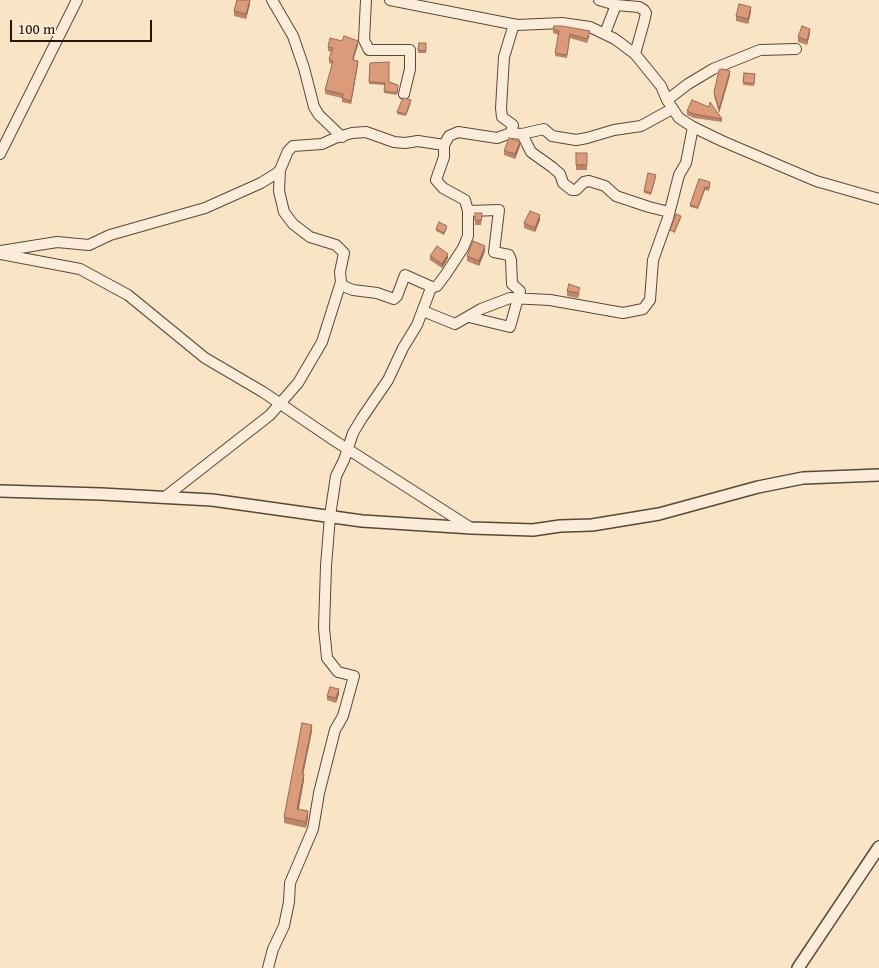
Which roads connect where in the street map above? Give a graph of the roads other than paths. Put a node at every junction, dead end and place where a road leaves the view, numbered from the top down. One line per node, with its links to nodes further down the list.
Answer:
1 (77, 0): 17 (street)
2 (272, 0): 15 (street)
3 (366, 0): 11 (street)
4 (390, 0): 7 (street)
5 (599, 0): 6 (street)
6 (616, 5): 8 (street); 10 (street)
7 (514, 24): 8 (street); 14 (street)
8 (605, 33): 10 (street)
9 (796, 49): 12 (street)
10 (634, 54): 12 (street)
11 (404, 94)
12 (669, 104): 13 (street); 14 (street)
13 (693, 126): 19 (street); 21 (street)
14 (517, 133): 16 (street); 21 (street)
15 (342, 137): 16 (street); 18 (street)
16 (444, 145): 20 (street)
17 (0, 154)
18 (280, 170): 22 (street); 23 (street)
19 (879, 199)
20 (468, 212): 24 (street); 25 (street)
21 (669, 212): 25 (street)
22 (0, 253): 28 (street)
23 (341, 282): 24 (street); 28 (street)
24 (432, 287): 26 (street)
25 (518, 298): 27 (street); 27 (street)
26 (423, 311): 27 (street); 29 (street)
27 (469, 317)
28 (280, 404): 29 (street); 32 (street)
29 (347, 449): 33 (street); 34 (street)
30 (879, 475): 34 (street)
31 (0, 491): 32 (street)
32 (166, 496): 33 (street)
33 (330, 516): 34 (street); 36 (street)
34 (472, 528)
35 (877, 853): 37 (street)
36 (268, 968)
37 (798, 968)

